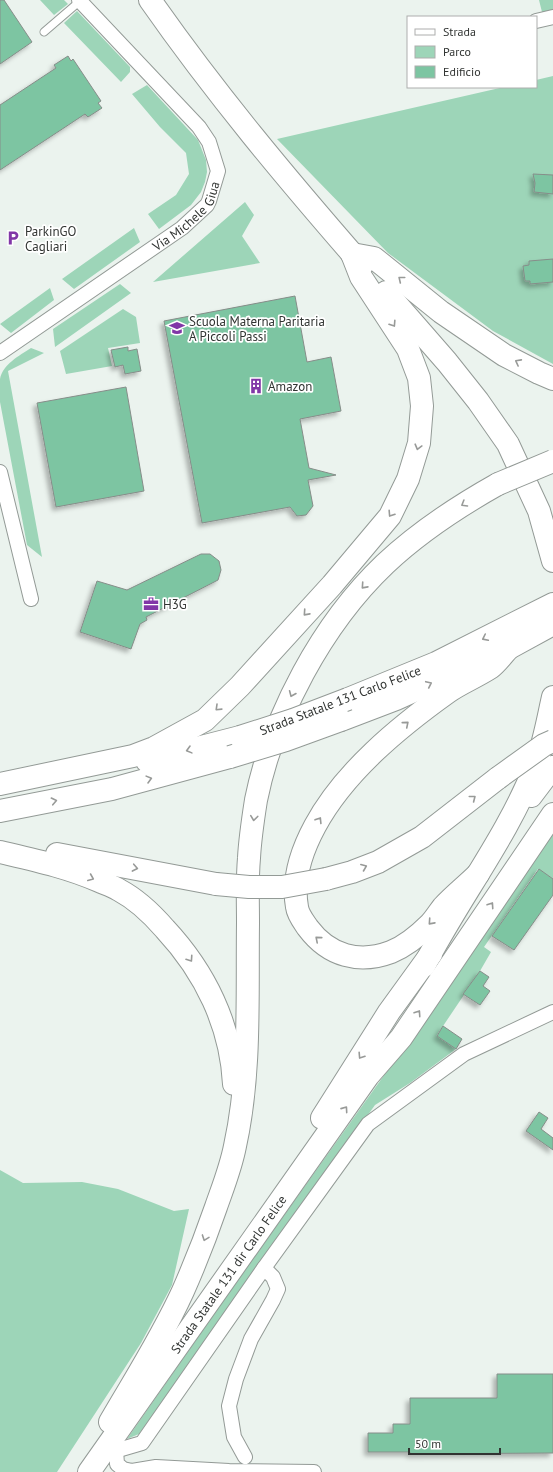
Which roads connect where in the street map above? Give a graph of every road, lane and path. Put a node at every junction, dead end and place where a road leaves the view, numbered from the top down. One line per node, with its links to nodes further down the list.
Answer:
1 (150, 0): 6 (highway)
2 (80, 1): 5 (lane); 7 (street, Via Michele Giua)
3 (553, 17): 4 (street)
4 (537, 21)
5 (44, 32)
6 (352, 254): 8 (highway, one-way to 6); 11 (highway); 20 (highway, one-way to 20)
7 (0, 353)
8 (553, 379)
9 (553, 461): 30 (highway, one-way to 30, bridge)
10 (0, 472): 12 (street)
11 (553, 561)
12 (31, 599)
13 (553, 604): 15 (highway, Strada Statale 131 Carlo Felice)
14 (553, 624): 15 (highway, Strada Statale 131 Carlo Felice)
15 (525, 629): 16 (highway, Strada Statale 131 Carlo Felice); 21 (highway, Strada Statale 131 Carlo Felice, one-way to 21, bridge)
16 (509, 648): 22 (highway, Strada Statale 131 Carlo Felice, one-way to 16, bridge); 26 (highway, one-way to 16)
17 (553, 697): 24 (highway)
18 (553, 741): 25 (highway, one-way to 18, bridge)
19 (553, 768): 24 (highway)
20 (0, 784)
21 (0, 794)
22 (0, 811)
23 (553, 814): 29 (highway, one-way to 23)
24 (504, 830): 26 (highway)
25 (0, 851): 30 (highway, one-way to 30)
26 (478, 874): 27 (highway)
27 (430, 954): 29 (highway); 32 (highway, one-way to 32)
28 (553, 1012): 31 (street)
29 (368, 1076): 33 (highway, Strada Statale 131 dir Carlo Felice, one-way to 29)
30 (218, 1202): 32 (highway, one-way to 32)
31 (264, 1268): 33 (street); 34 (street)
32 (110, 1422): 35 (highway)
33 (108, 1452): 36 (highway, Strada Statale 131 dir Carlo Felice); 37 (street)
34 (245, 1457)
35 (73, 1472)
36 (88, 1472)
37 (314, 1472)

